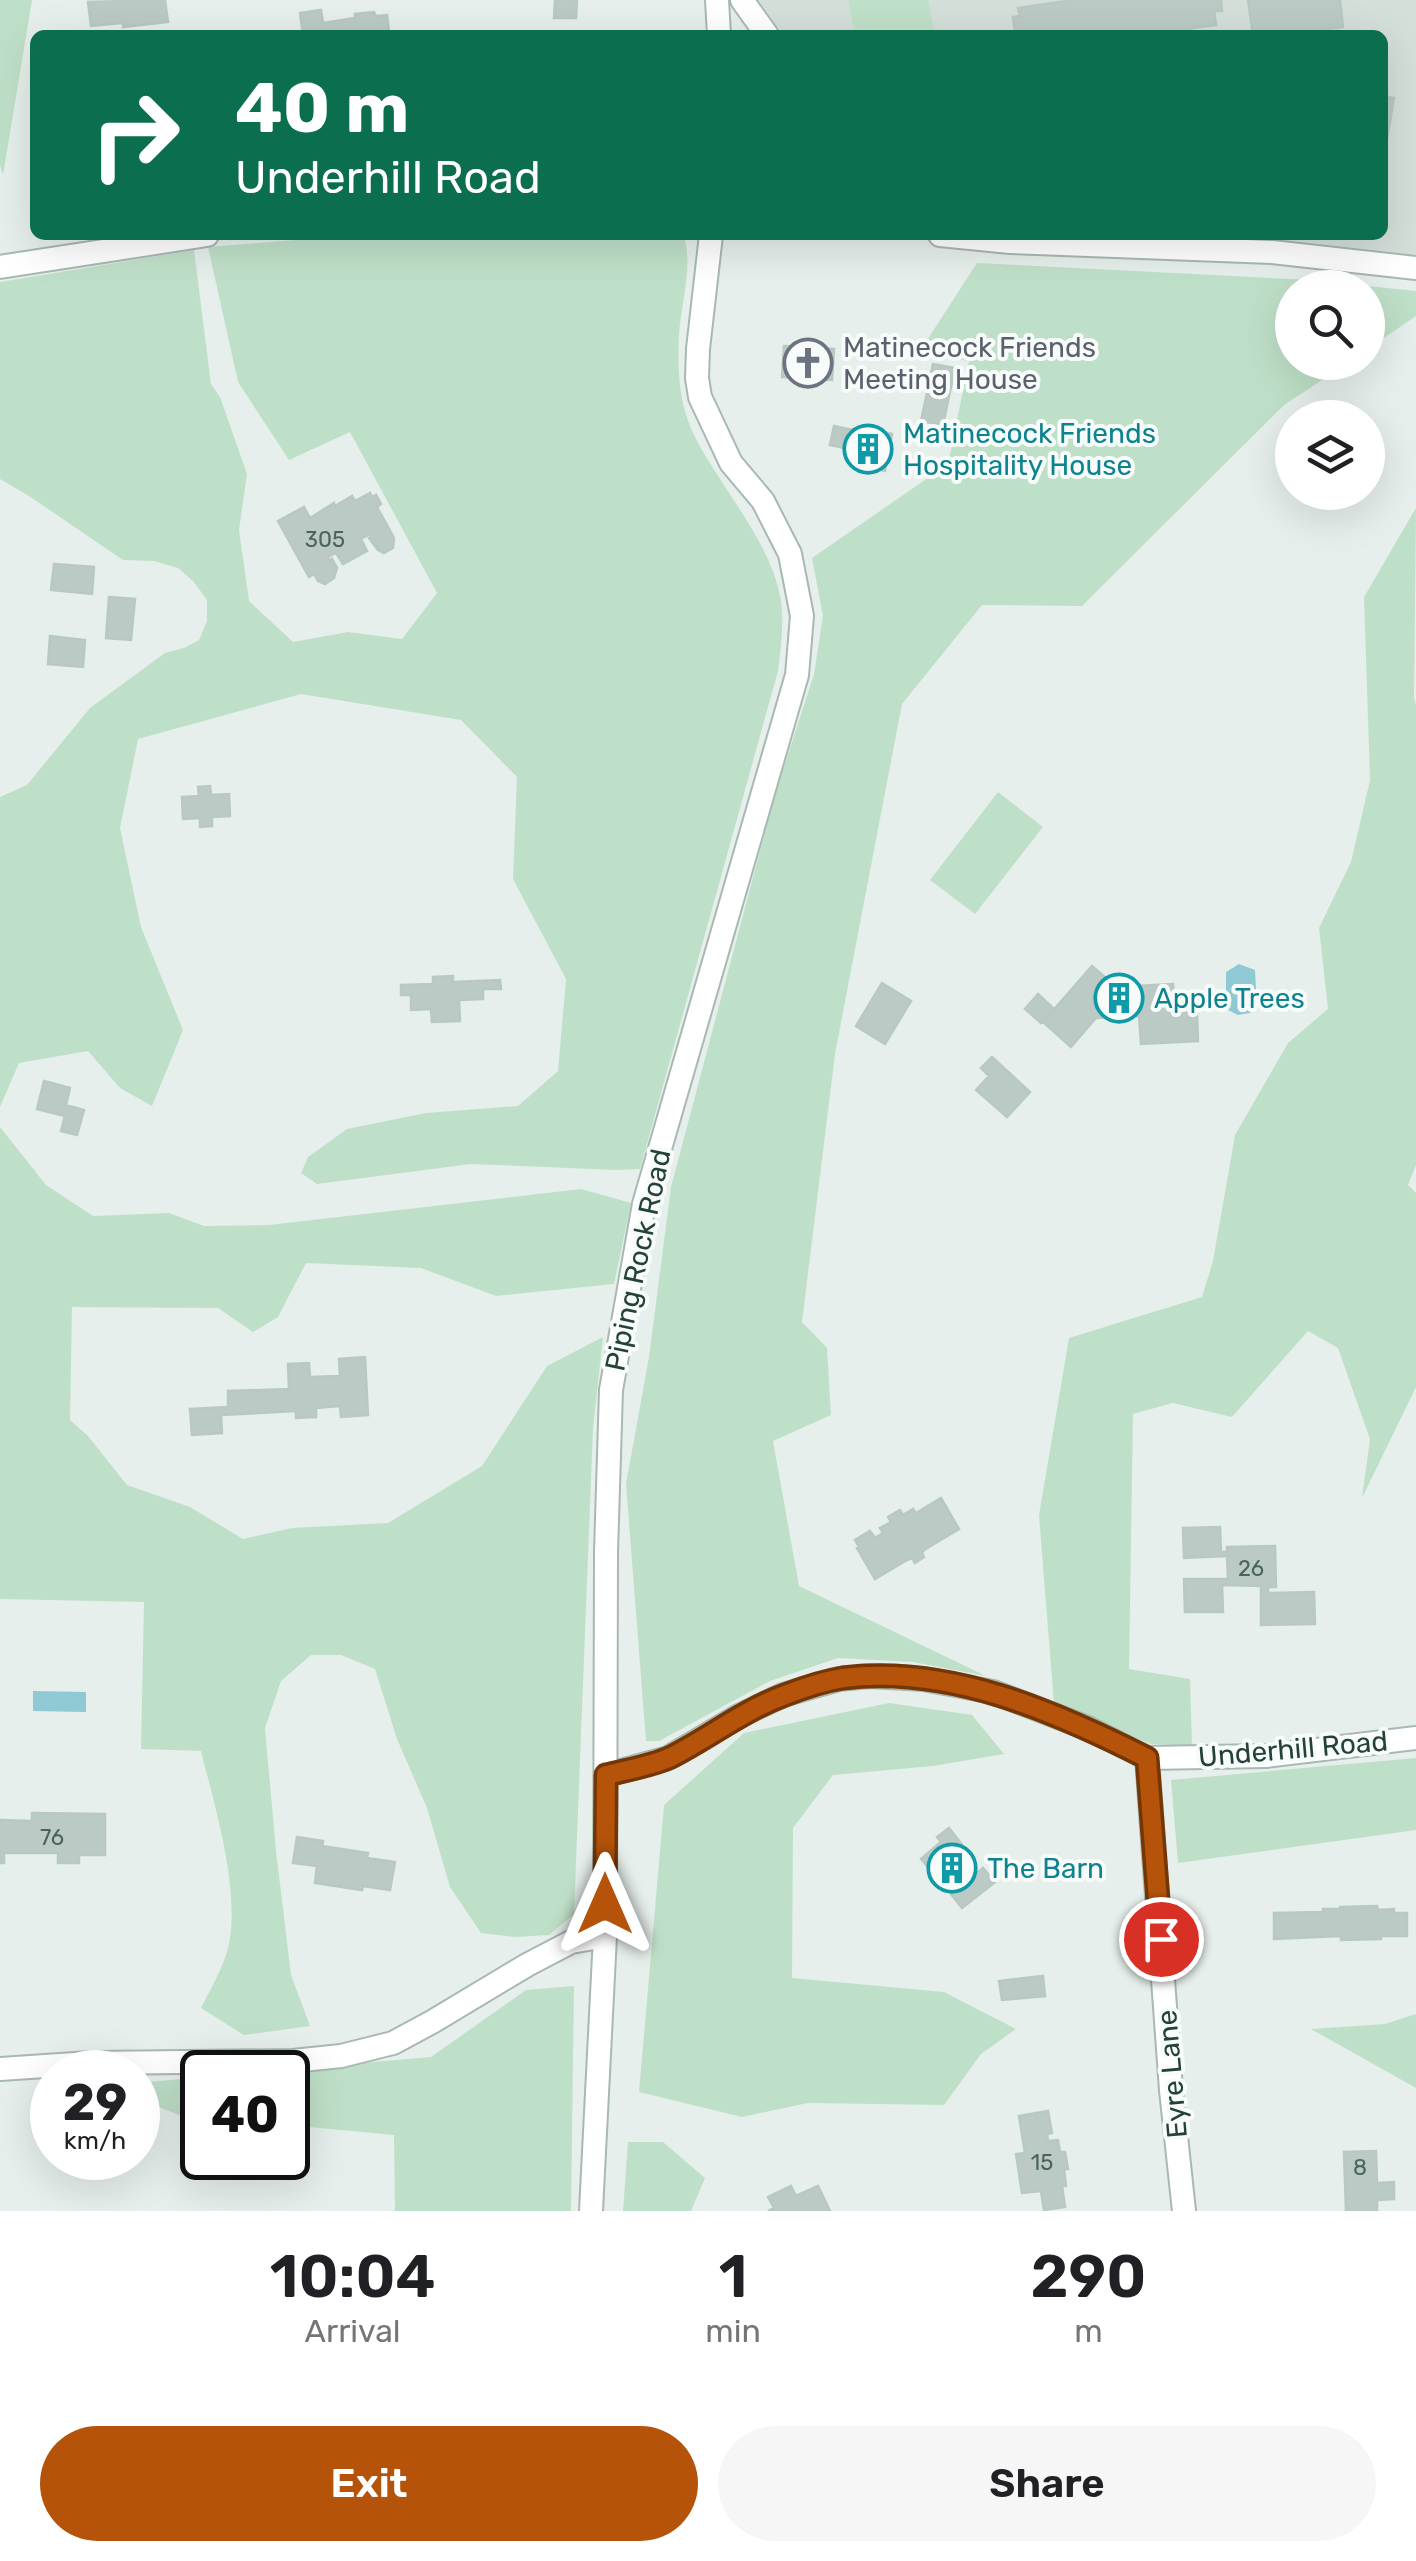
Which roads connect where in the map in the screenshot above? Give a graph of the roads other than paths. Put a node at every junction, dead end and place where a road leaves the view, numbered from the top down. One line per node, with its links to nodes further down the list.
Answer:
1 (717, 0): 3 (street)
2 (742, 0): 4 (street)
3 (718, 30)
4 (763, 30)
5 (175, 240): 10 (street)
6 (710, 240): 14 (street, Piping Rock Road)
7 (989, 240): 8 (street)
8 (1201, 242): 9 (street)
9 (1296, 245): 11 (street)
10 (0, 267)
11 (1416, 268)
12 (1416, 1738): 13 (street, Underhill Road)
13 (1147, 1758): 14 (street, Underhill Road); 18 (street, Eyre Lane)
14 (606, 1775): 15 (street, Piping Rock Road)
15 (605, 1936): 16 (street); 17 (street, Piping Rock Road)
16 (0, 2070)
17 (592, 2211)
18 (1184, 2211)

